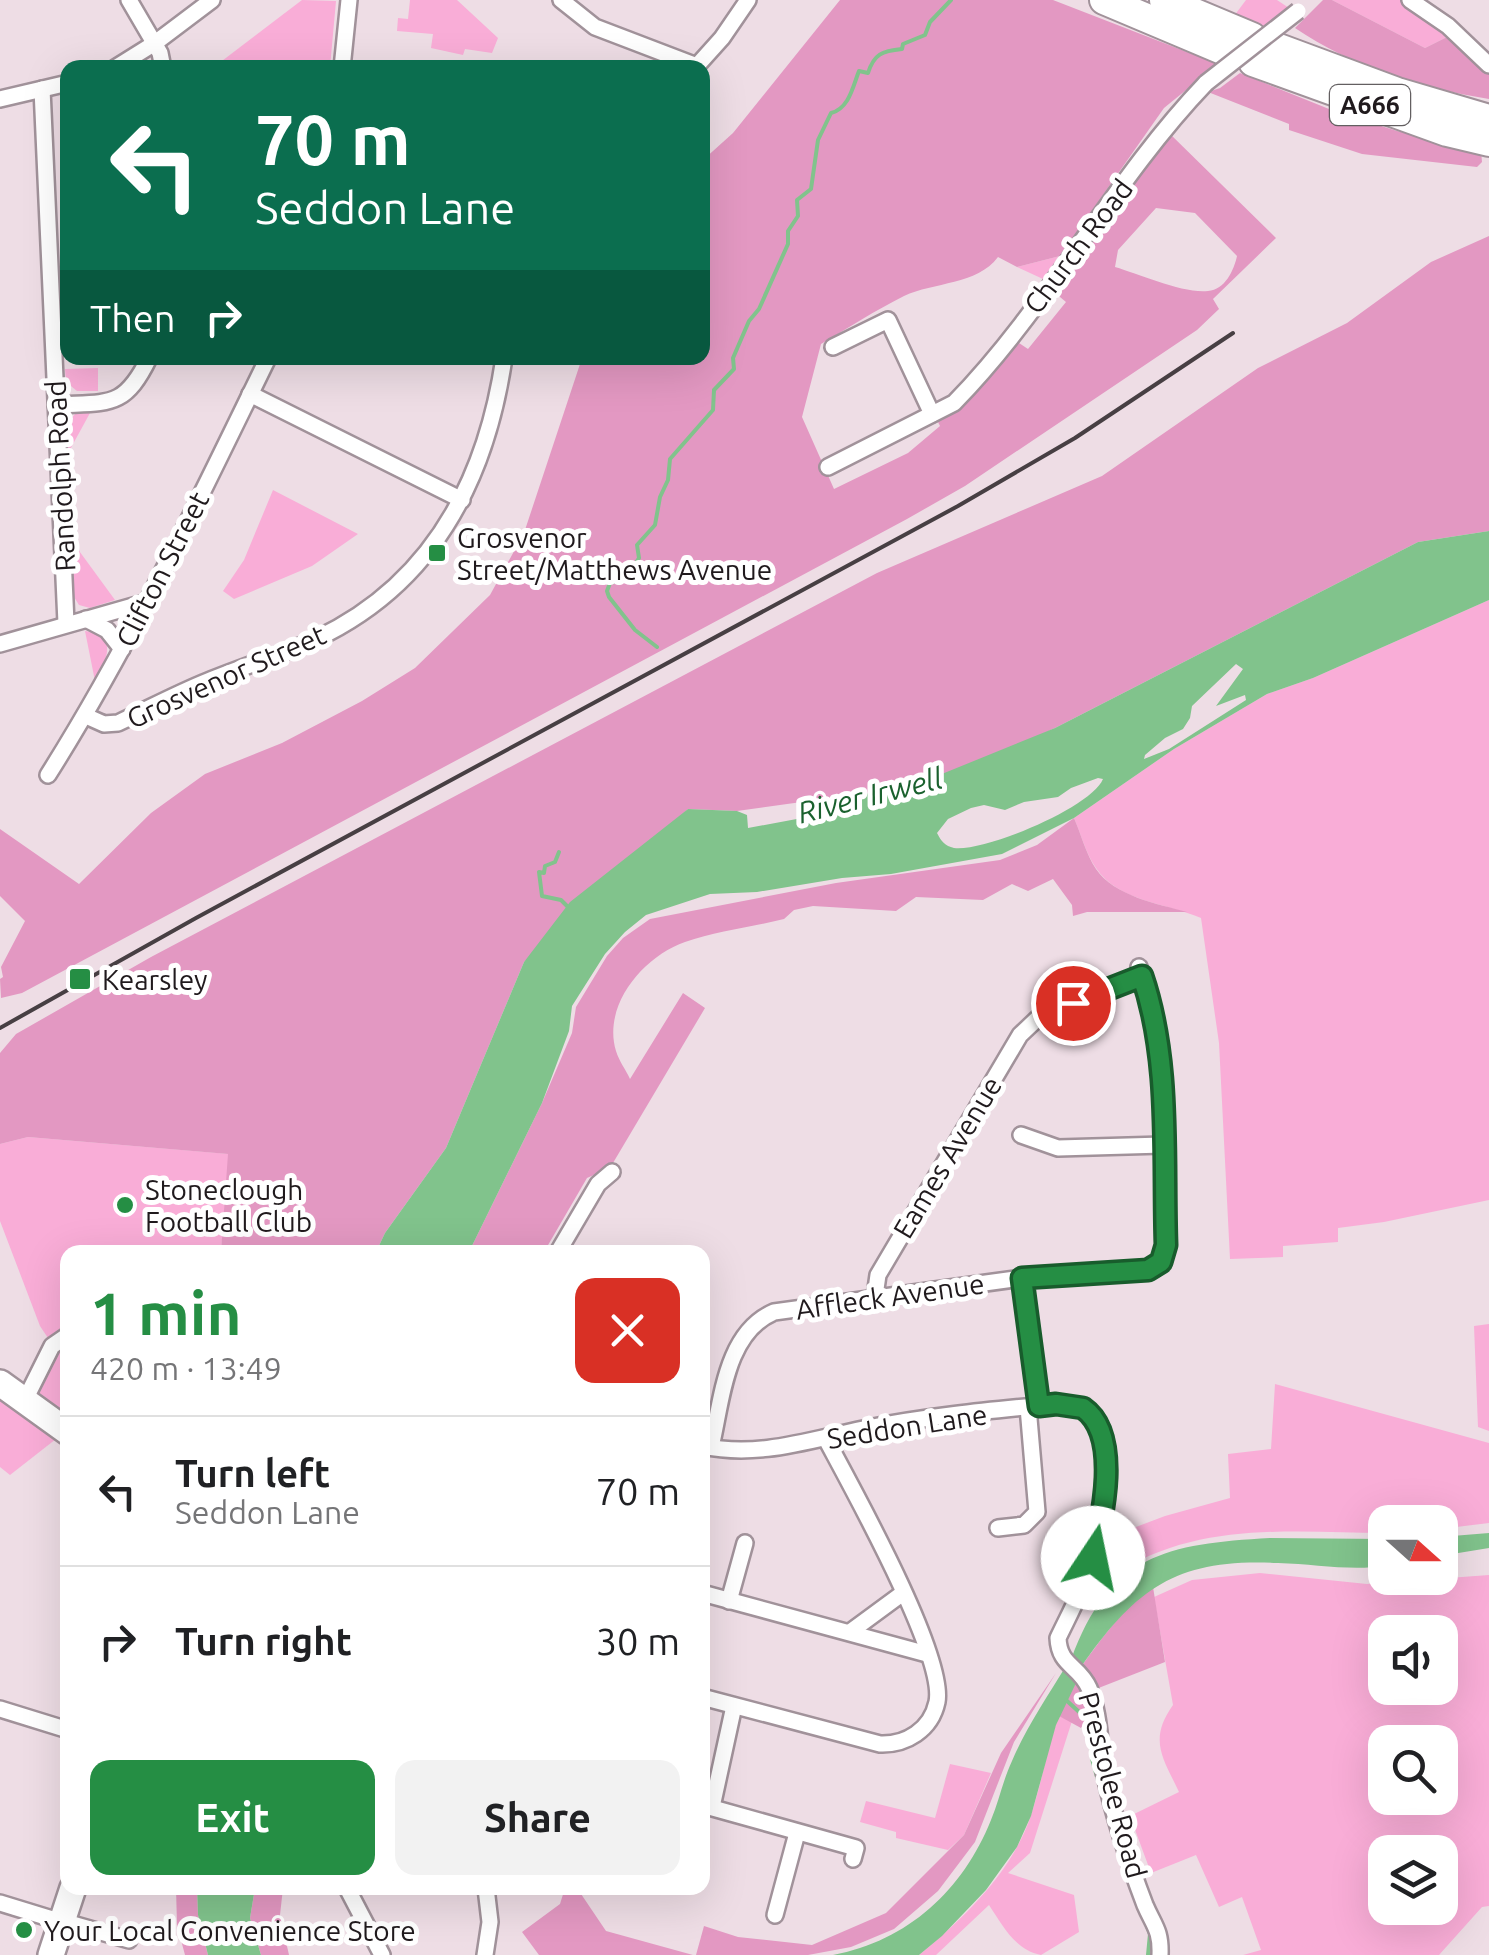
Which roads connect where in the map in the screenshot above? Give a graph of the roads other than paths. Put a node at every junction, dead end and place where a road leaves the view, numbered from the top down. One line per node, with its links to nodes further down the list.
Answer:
1 (130, 0): 10 (street)
2 (212, 0): 10 (street)
3 (349, 0): 14 (street)
4 (561, 0): 15 (street)
5 (748, 0): 16 (street)
6 (1104, 0): 11 (highway, A666)
7 (1164, 0): 11 (highway, A666)
8 (1410, 0): 17 (street)
9 (1304, 6): 29 (street, Church Road, bridge)
10 (155, 44): 12 (street); 13 (street)
11 (1253, 50): 21 (highway, A666); 22 (highway, A666)
12 (128, 60)
13 (160, 60)
14 (343, 60)
15 (679, 60)
16 (702, 60)
17 (1489, 65)
18 (60, 85): 19 (street)
19 (42, 89): 20 (street); 28 (street, Randolph Road)
20 (0, 99)
21 (1489, 118)
22 (1489, 142)
23 (832, 347): 29 (street)
24 (146, 365): 28 (street)
25 (264, 365): 27 (street, Clifton Street)
26 (503, 365): 31 (street, Grosvenor Street)
27 (250, 394): 31 (street); 32 (street, Clifton Street)
28 (56, 405): 34 (street, Randolph Road)
29 (932, 414): 30 (street, Church Road)
30 (828, 467)
31 (462, 500): 37 (street, Grosvenor Street)
32 (147, 602): 33 (street); 36 (street, Clifton Street)
33 (86, 618): 34 (street); 36 (street)
34 (66, 623): 35 (street)
35 (0, 644)
36 (122, 650): 37 (street, Clifton Street)
37 (86, 716): 38 (street, Clifton Street)
38 (48, 776)
39 (1140, 972): 41 (street, Affleck Avenue); 45 (street, Eames Avenue)
40 (1032, 1135): 41 (street)
41 (1163, 1145): 44 (street, Affleck Avenue)
42 (612, 1172): 43 (street)
43 (562, 1245)
44 (1022, 1278): 45 (street, Affleck Avenue); 49 (street)
45 (875, 1296): 51 (street, Affleck Avenue)
46 (60, 1340): 48 (street)
47 (0, 1383): 48 (main road)
48 (24, 1402): 50 (main road)
49 (1033, 1406): 52 (street, Seddon Lane); 54 (street); 61 (street, Seddon Lane)
50 (60, 1427)
51 (710, 1433)
52 (826, 1439): 53 (street, Seddon Lane); 56 (street)
53 (710, 1446)
54 (998, 1529)
55 (745, 1543): 58 (street)
56 (903, 1593): 59 (street); 60 (street)
57 (710, 1596): 58 (street)
58 (729, 1601): 59 (street)
59 (850, 1632): 60 (street)
60 (927, 1654): 63 (street)
61 (1079, 1672): 80 (street, Prestolee Road)
62 (710, 1699): 63 (street)
63 (734, 1706): 66 (street)
64 (0, 1709): 65 (street)
65 (60, 1728)
66 (710, 1795)
67 (710, 1807): 68 (street)
68 (797, 1833): 69 (street); 74 (street)
69 (853, 1859)
70 (70, 1895): 75 (main road)
71 (350, 1895): 76 (street)
72 (489, 1895): 79 (street)
73 (0, 1903): 75 (street)
74 (776, 1915)
75 (62, 1921): 77 (main road); 78 (street)
76 (376, 1954)
77 (51, 1955)
78 (111, 1955)
79 (484, 1955)
80 (1160, 1955)

